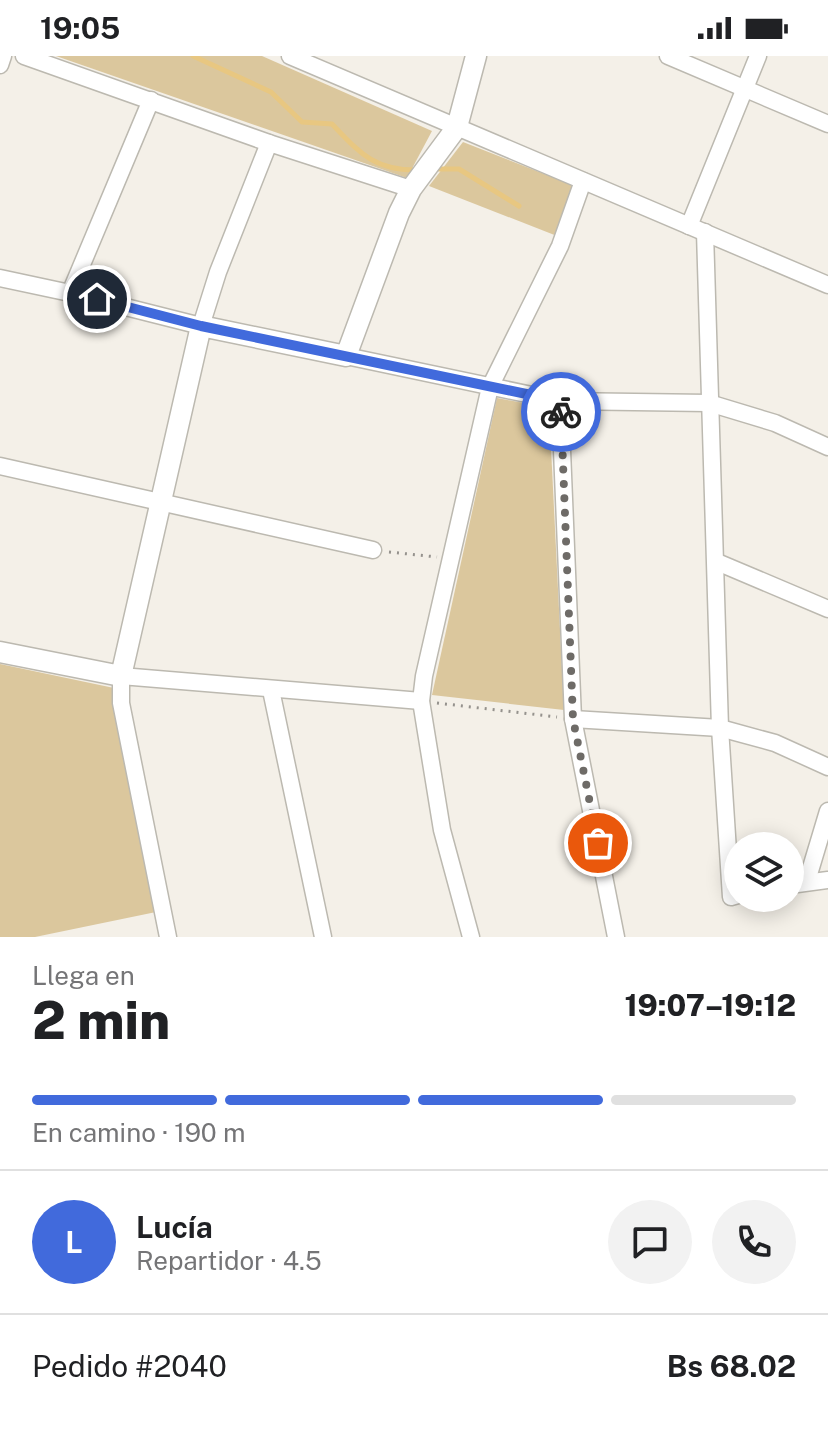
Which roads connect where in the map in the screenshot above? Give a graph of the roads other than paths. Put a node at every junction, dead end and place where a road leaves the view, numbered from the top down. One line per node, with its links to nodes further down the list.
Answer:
1 (3, 56): 7 (street)
2 (24, 56): 9 (street)
3 (290, 56): 11 (street)
4 (476, 56): 11 (street)
5 (668, 56): 8 (street)
6 (758, 56): 8 (street)
7 (0, 65)
8 (745, 87): 10 (street); 15 (street)
9 (151, 100): 12 (street); 18 (street)
10 (828, 124)
11 (457, 127): 13 (street); 14 (street)
12 (269, 143): 14 (street); 19 (street)
13 (583, 181): 15 (street); 21 (street)
14 (411, 189): 20 (street)
15 (697, 229): 17 (street); 23 (street)
16 (0, 278): 18 (street)
17 (828, 285)
18 (70, 293): 19 (street)
19 (201, 326): 20 (street); 26 (street)
20 (346, 356): 21 (street)
21 (490, 387): 22 (street); 33 (street)
22 (560, 401): 23 (street); 34 (street)
23 (709, 403): 24 (street); 28 (street)
24 (828, 447)
25 (0, 466): 26 (street)
26 (161, 502): 27 (street); 31 (street)
27 (373, 550)
28 (717, 562): 29 (street); 35 (street)
29 (828, 609)
30 (0, 652): 31 (street)
31 (121, 676): 32 (street); 42 (street)
32 (271, 690): 33 (street); 43 (street)
33 (421, 701): 44 (street)
34 (573, 719): 35 (street); 45 (street)
35 (720, 728): 36 (street); 38 (street)
36 (828, 767)
37 (828, 811): 39 (street)
38 (727, 832)
39 (804, 869)
40 (828, 880): 41 (street)
41 (804, 882)
42 (168, 937)
43 (323, 937)
44 (471, 937)
45 (616, 937)

